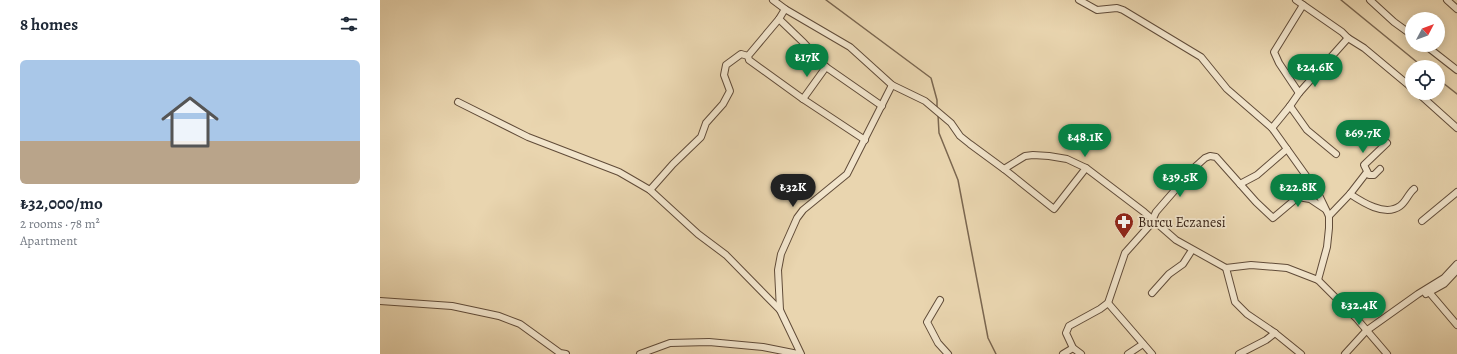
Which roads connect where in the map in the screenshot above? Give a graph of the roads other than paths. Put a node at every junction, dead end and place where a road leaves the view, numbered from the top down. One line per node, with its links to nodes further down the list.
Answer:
1 (773, 0): 7 (street)
2 (1079, 0): 24 (street)
3 (1296, 0): 6 (street)
4 (1370, 0): 10 (street)
5 (1447, 0): 8 (street)
6 (1303, 5): 11 (street); 18 (street)
7 (784, 9): 9 (street); 17 (street)
8 (1457, 9)
9 (779, 19): 13 (street); 14 (street)
10 (1405, 30)
11 (1348, 38): 16 (street); 18 (street)
12 (1433, 52): 15 (street)
13 (748, 56): 19 (street); 36 (street)
14 (826, 67): 19 (street); 22 (street)
15 (1457, 70)
16 (1405, 82)
17 (892, 85): 22 (street); 31 (street)
18 (1299, 93): 23 (street)
19 (803, 99): 26 (street)
20 (1426, 100): 25 (street)
21 (458, 102): 36 (street)
22 (882, 106): 26 (street)
23 (1290, 106): 24 (street); 29 (street)
24 (1272, 128): 28 (street)
25 (1457, 128)
26 (865, 140): 53 (street)
27 (1388, 142): 33 (street)
28 (1287, 150): 34 (street); 39 (street)
29 (1336, 154)
30 (1086, 168): 31 (street); 31 (street); 41 (street)
31 (1004, 169)
32 (1380, 169): 33 (street)
33 (1367, 172): 38 (street)
34 (1240, 184): 39 (street); 41 (street)
35 (1414, 189): 38 (street)
36 (650, 190): 53 (street)
37 (1457, 192): 42 (street)
38 (1350, 194): 40 (street)
39 (1325, 209): 40 (street)
40 (1329, 216): 47 (street)
41 (1152, 219): 43 (street); 52 (street)
42 (1422, 221)
43 (1192, 250): 45 (street); 49 (street)
44 (1457, 264): 54 (street)
45 (1226, 268): 47 (street); 57 (street)
46 (1456, 273): 48 (street)
47 (1318, 280): 56 (street)
48 (1429, 292): 54 (street); 55 (street)
49 (1152, 293)
50 (940, 300): 65 (street)
51 (380, 301): 61 (street)
52 (1108, 303): 58 (street); 60 (street)
53 (780, 310): 64 (street)
54 (1388, 315): 56 (street)
55 (1457, 325)
56 (1366, 331): 72 (street); 73 (street)
57 (1275, 332): 70 (street); 71 (street)
58 (1143, 344): 68 (street); 69 (street)
59 (763, 347): 62 (street); 63 (street); 64 (street)
60 (1073, 348): 66 (street); 67 (street)
61 (566, 354)
62 (640, 354)
63 (762, 354)
64 (799, 354)
65 (948, 354)
66 (1063, 354)
67 (1081, 354)
68 (1128, 354)
69 (1152, 354)
70 (1239, 354)
71 (1300, 354)
72 (1345, 354)
73 (1388, 354)

